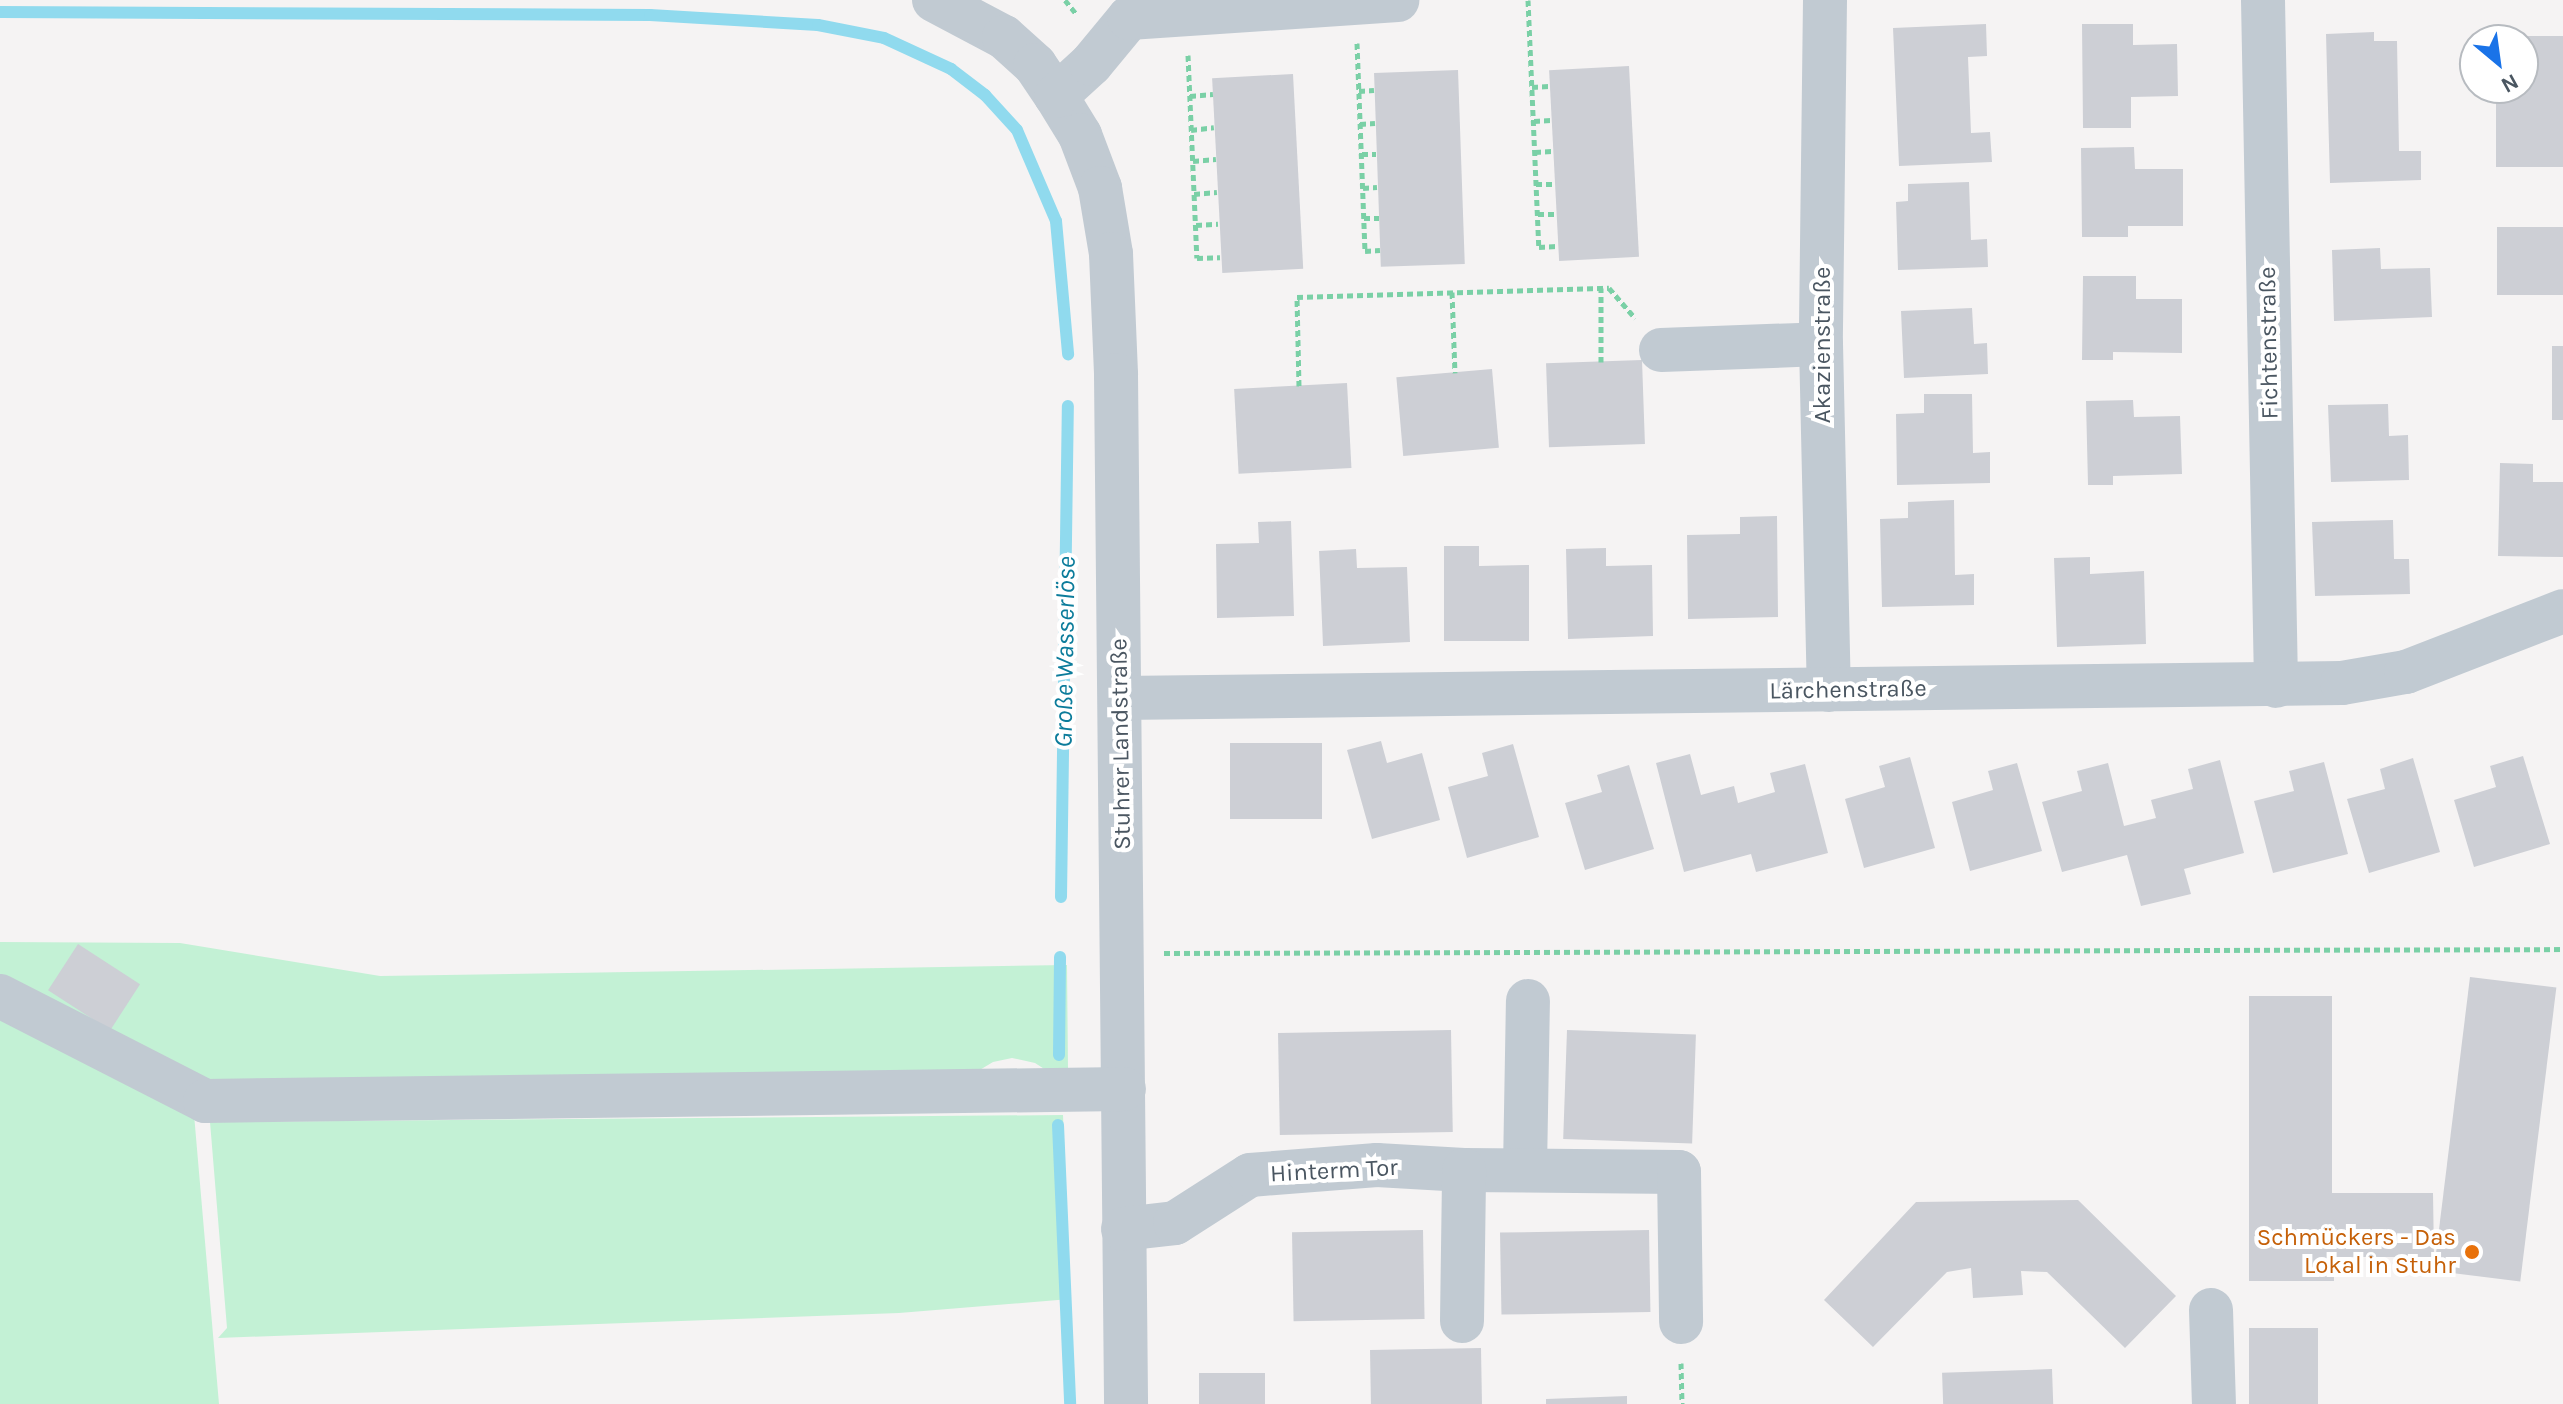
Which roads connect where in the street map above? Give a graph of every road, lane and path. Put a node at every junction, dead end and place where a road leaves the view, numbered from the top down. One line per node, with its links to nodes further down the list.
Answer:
1 (934, 0): 13 (street, Stuhrer Landstraße)
2 (1528, 0): 9 (path)
3 (1825, 0): 44 (street, Akazienstraße)
4 (2263, 0): 50 (street, Fichtenstraße)
5 (1376, 1): 7 (street); 11 (path)
6 (1129, 9): 7 (street); 13 (street)
7 (1186, 14): 14 (path)
8 (1549, 86): 9 (path)
9 (1532, 87): 16 (path)
10 (1374, 90): 11 (path)
11 (1359, 91): 18 (path)
12 (1213, 94): 14 (path)
13 (1056, 96): 52 (street, Stuhrer Landstraße)
14 (1190, 96): 20 (path)
15 (1551, 120): 16 (path)
16 (1534, 121): 22 (path)
17 (1375, 123): 18 (path)
18 (1360, 124): 23 (path)
19 (1214, 127): 20 (path)
20 (1191, 130): 26 (path)
21 (1552, 151): 22 (path)
22 (1535, 152): 27 (path)
23 (1362, 154): 24 (path); 30 (path)
24 (1376, 154)
25 (1216, 159): 26 (path)
26 (1193, 161): 32 (path)
27 (1536, 184): 28 (path); 33 (path)
28 (1554, 184)
29 (1377, 187): 30 (path)
30 (1363, 188): 35 (path)
31 (1217, 192): 32 (path)
32 (1194, 194): 38 (path)
33 (1538, 214): 34 (path); 39 (path)
34 (1555, 214)
35 (1364, 218): 36 (path); 40 (path)
36 (1379, 218)
37 (1218, 224): 38 (path)
38 (1196, 225): 41 (path)
39 (1557, 246)
40 (1380, 250)
41 (1220, 257)
42 (1601, 288): 43 (path); 45 (path); 46 (path)
43 (1452, 292): 47 (path); 48 (path)
44 (1821, 344): 45 (street); 51 (street, Akazienstraße)
45 (1661, 350)
46 (1601, 362)
47 (1455, 373)
48 (1299, 386)
49 (2563, 611): 50 (street, Lärchenstraße)
50 (2276, 686): 51 (street, Lärchenstraße)
51 (1829, 690): 52 (street, Lärchenstraße)
52 (1120, 698): 54 (street, Stuhrer Landstraße)
53 (2563, 949): 54 (path)
54 (1123, 954): 57 (street, Stuhrer Landstraße)
55 (0, 996): 57 (street)
56 (1528, 1001): 58 (street)
57 (1124, 1089): 60 (street, Stuhrer Landstraße)
58 (1525, 1169): 59 (street, Hinterm Tor); 63 (street, Hinterm Tor)
59 (1464, 1170): 60 (street, Hinterm Tor); 62 (street)
60 (1123, 1229): 64 (street, Stuhrer Landstraße)
61 (2211, 1310): 65 (street)
62 (1462, 1321)
63 (1681, 1322)
64 (1126, 1404)
65 (2214, 1404)

